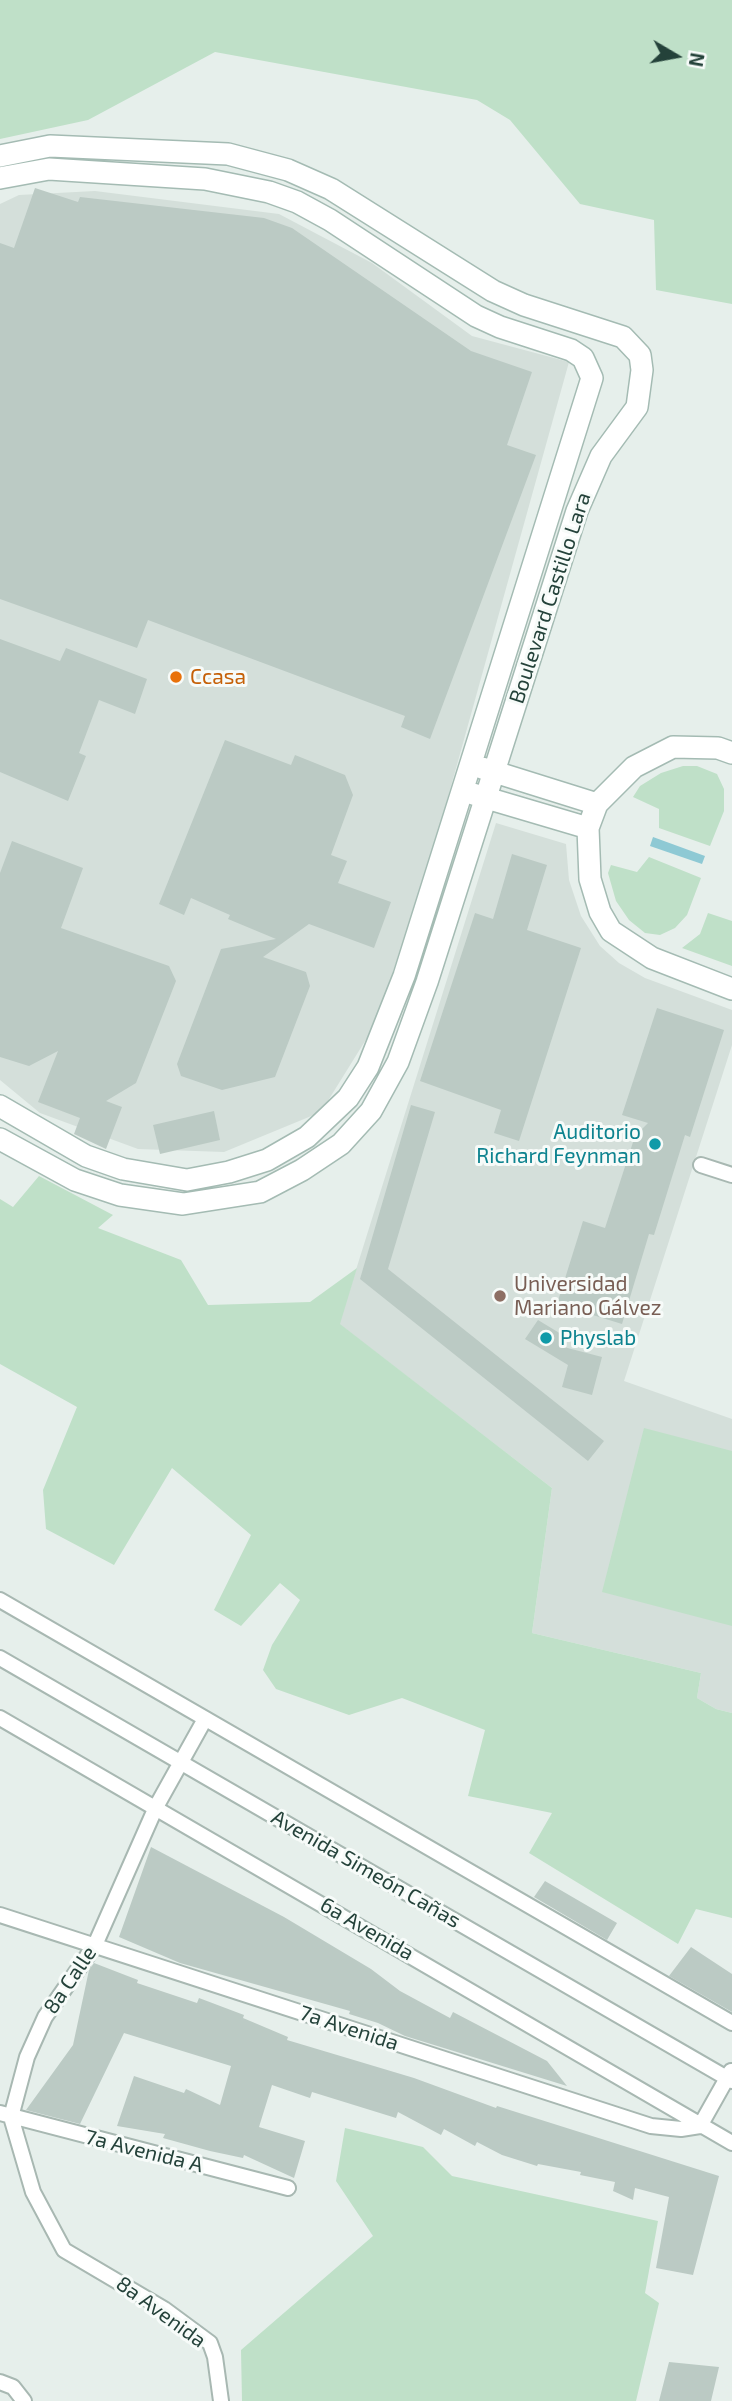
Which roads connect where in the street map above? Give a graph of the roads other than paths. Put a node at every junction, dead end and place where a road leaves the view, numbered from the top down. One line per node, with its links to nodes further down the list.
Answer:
1 (0, 156): 3 (street, Boulevard Castillo Lara)
2 (0, 178): 4 (street, Boulevard Castillo Lara)
3 (372, 216): 4 (street); 6 (street, Boulevard Castillo Lara)
4 (359, 239): 5 (street, Boulevard Castillo Lara)
5 (513, 634): 6 (street); 8 (street, Boulevard Castillo Lara)
6 (536, 641): 9 (street, Boulevard Castillo Lara)
7 (732, 753): 12 (street)
8 (472, 765): 9 (street); 10 (street, Boulevard Castillo Lara)
9 (494, 772): 11 (street, Boulevard Castillo Lara); 12 (street)
10 (464, 791): 11 (street); 14 (street, Boulevard Castillo Lara)
11 (486, 798): 13 (street); 15 (street, Boulevard Castillo Lara)
12 (597, 804): 13 (street)
13 (588, 828): 18 (street)
14 (432, 895): 15 (street); 16 (street, Boulevard Castillo Lara)
15 (454, 901): 17 (street, Boulevard Castillo Lara)
16 (404, 976): 17 (street); 19 (street, Boulevard Castillo Lara)
17 (427, 982): 20 (street, Boulevard Castillo Lara)
18 (732, 989)
19 (368, 1067): 20 (street); 25 (street, Boulevard Castillo Lara)
20 (391, 1079): 26 (street, Boulevard Castillo Lara)
21 (0, 1106): 25 (street, Boulevard Castillo Lara)
22 (0, 1139): 26 (street, Boulevard Castillo Lara)
23 (701, 1165): 24 (street)
24 (732, 1175)
25 (158, 1176): 26 (street)
26 (154, 1202)
27 (0, 1600): 30 (street)
28 (0, 1658): 31 (street, Avenida Simeón Cañas)
29 (0, 1718): 32 (street, 6a Avenida)
30 (205, 1719): 31 (street, 8a Calle); 35 (street)
31 (181, 1763): 32 (street, 8a Calle); 36 (street, Avenida Simeón Cañas)
32 (156, 1807): 34 (street, 8a Calle); 38 (street, 6a Avenida)
33 (0, 1915): 34 (street, 7a Avenida)
34 (95, 1945): 37 (street, 8a Calle); 38 (street, 7a Avenida)
35 (732, 2024)
36 (730, 2076): 38 (street)
37 (6, 2115): 40 (street, 7a Avenida A); 43 (street, 8a Avenida)
38 (701, 2126): 39 (street, 6a Avenida)
39 (732, 2143)
40 (288, 2188)
41 (0, 2382): 42 (street)
42 (23, 2399)
43 (222, 2401)

